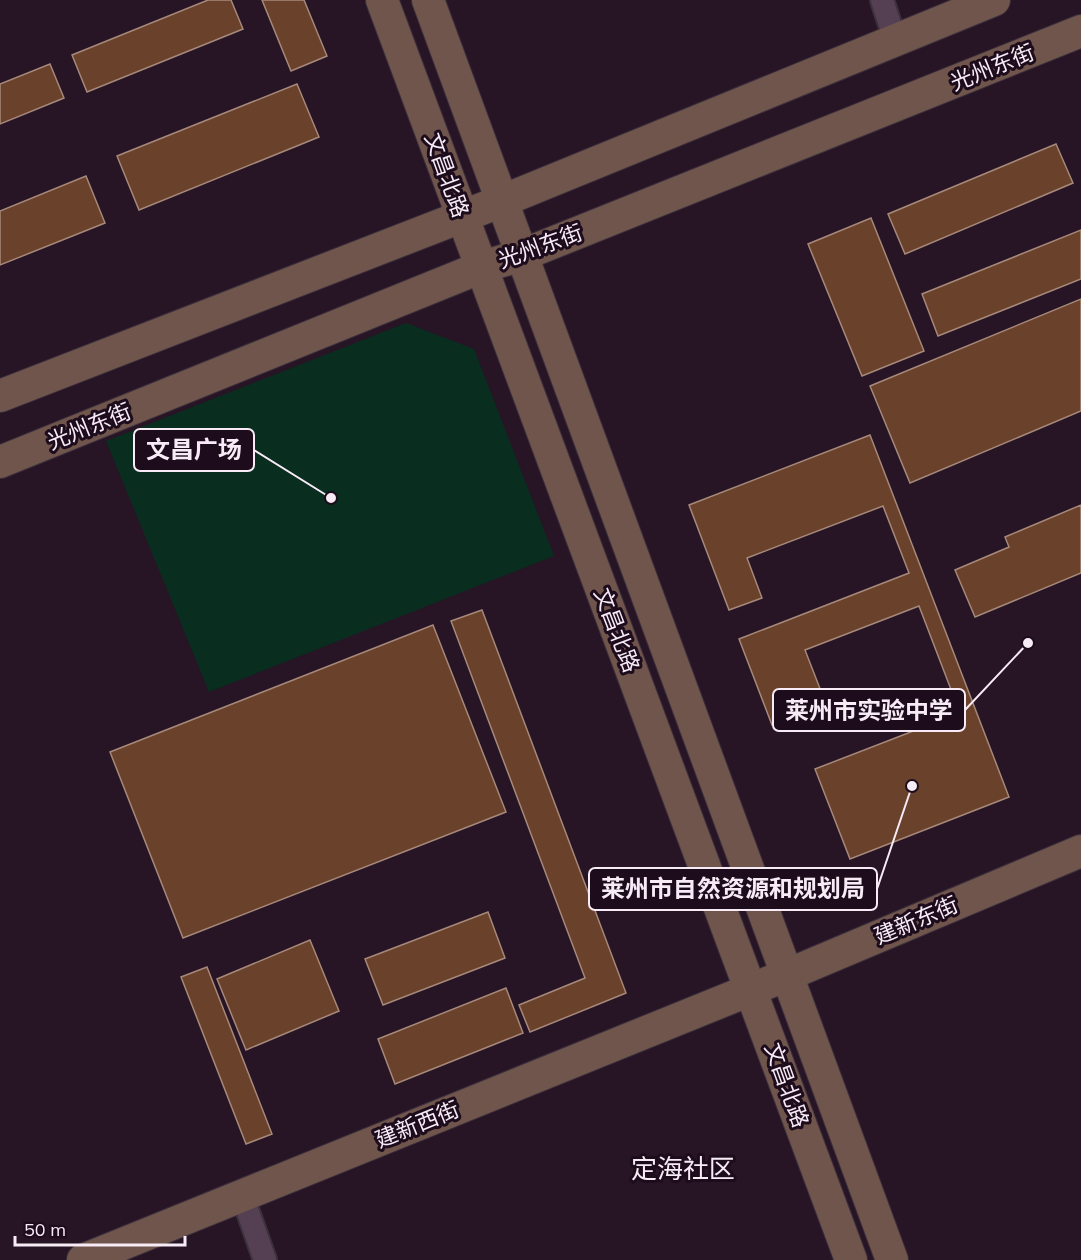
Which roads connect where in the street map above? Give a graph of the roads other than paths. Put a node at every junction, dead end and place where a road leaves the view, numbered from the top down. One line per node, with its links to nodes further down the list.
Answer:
1 (382, 0): 8 (main road, 文昌北路)
2 (428, 0): 7 (main road, 文昌北路)
3 (882, 0): 6 (street)
4 (994, 0): 6 (main road)
5 (1081, 31): 9 (main road, 光州东街)
6 (895, 40): 7 (main road)
7 (502, 201): 8 (main road); 9 (main road, 文昌北路)
8 (462, 215): 10 (main road, 文昌北路); 11 (main road)
9 (522, 255): 10 (main road, 光州东街); 14 (main road, 文昌北路)
10 (482, 267): 12 (main road, 光州东街); 15 (main road, 文昌北路)
11 (0, 396)
12 (0, 462)
13 (1081, 851): 14 (main road, 建新东街)
14 (787, 975): 15 (main road, 建新东街); 20 (main road, 文昌北路)
15 (752, 988): 16 (main road, 建新西街); 19 (main road, 文昌北路)
16 (242, 1195): 17 (main road, 建新西街); 18 (street)
17 (83, 1260)
18 (265, 1260)
19 (851, 1260)
20 (892, 1260)

